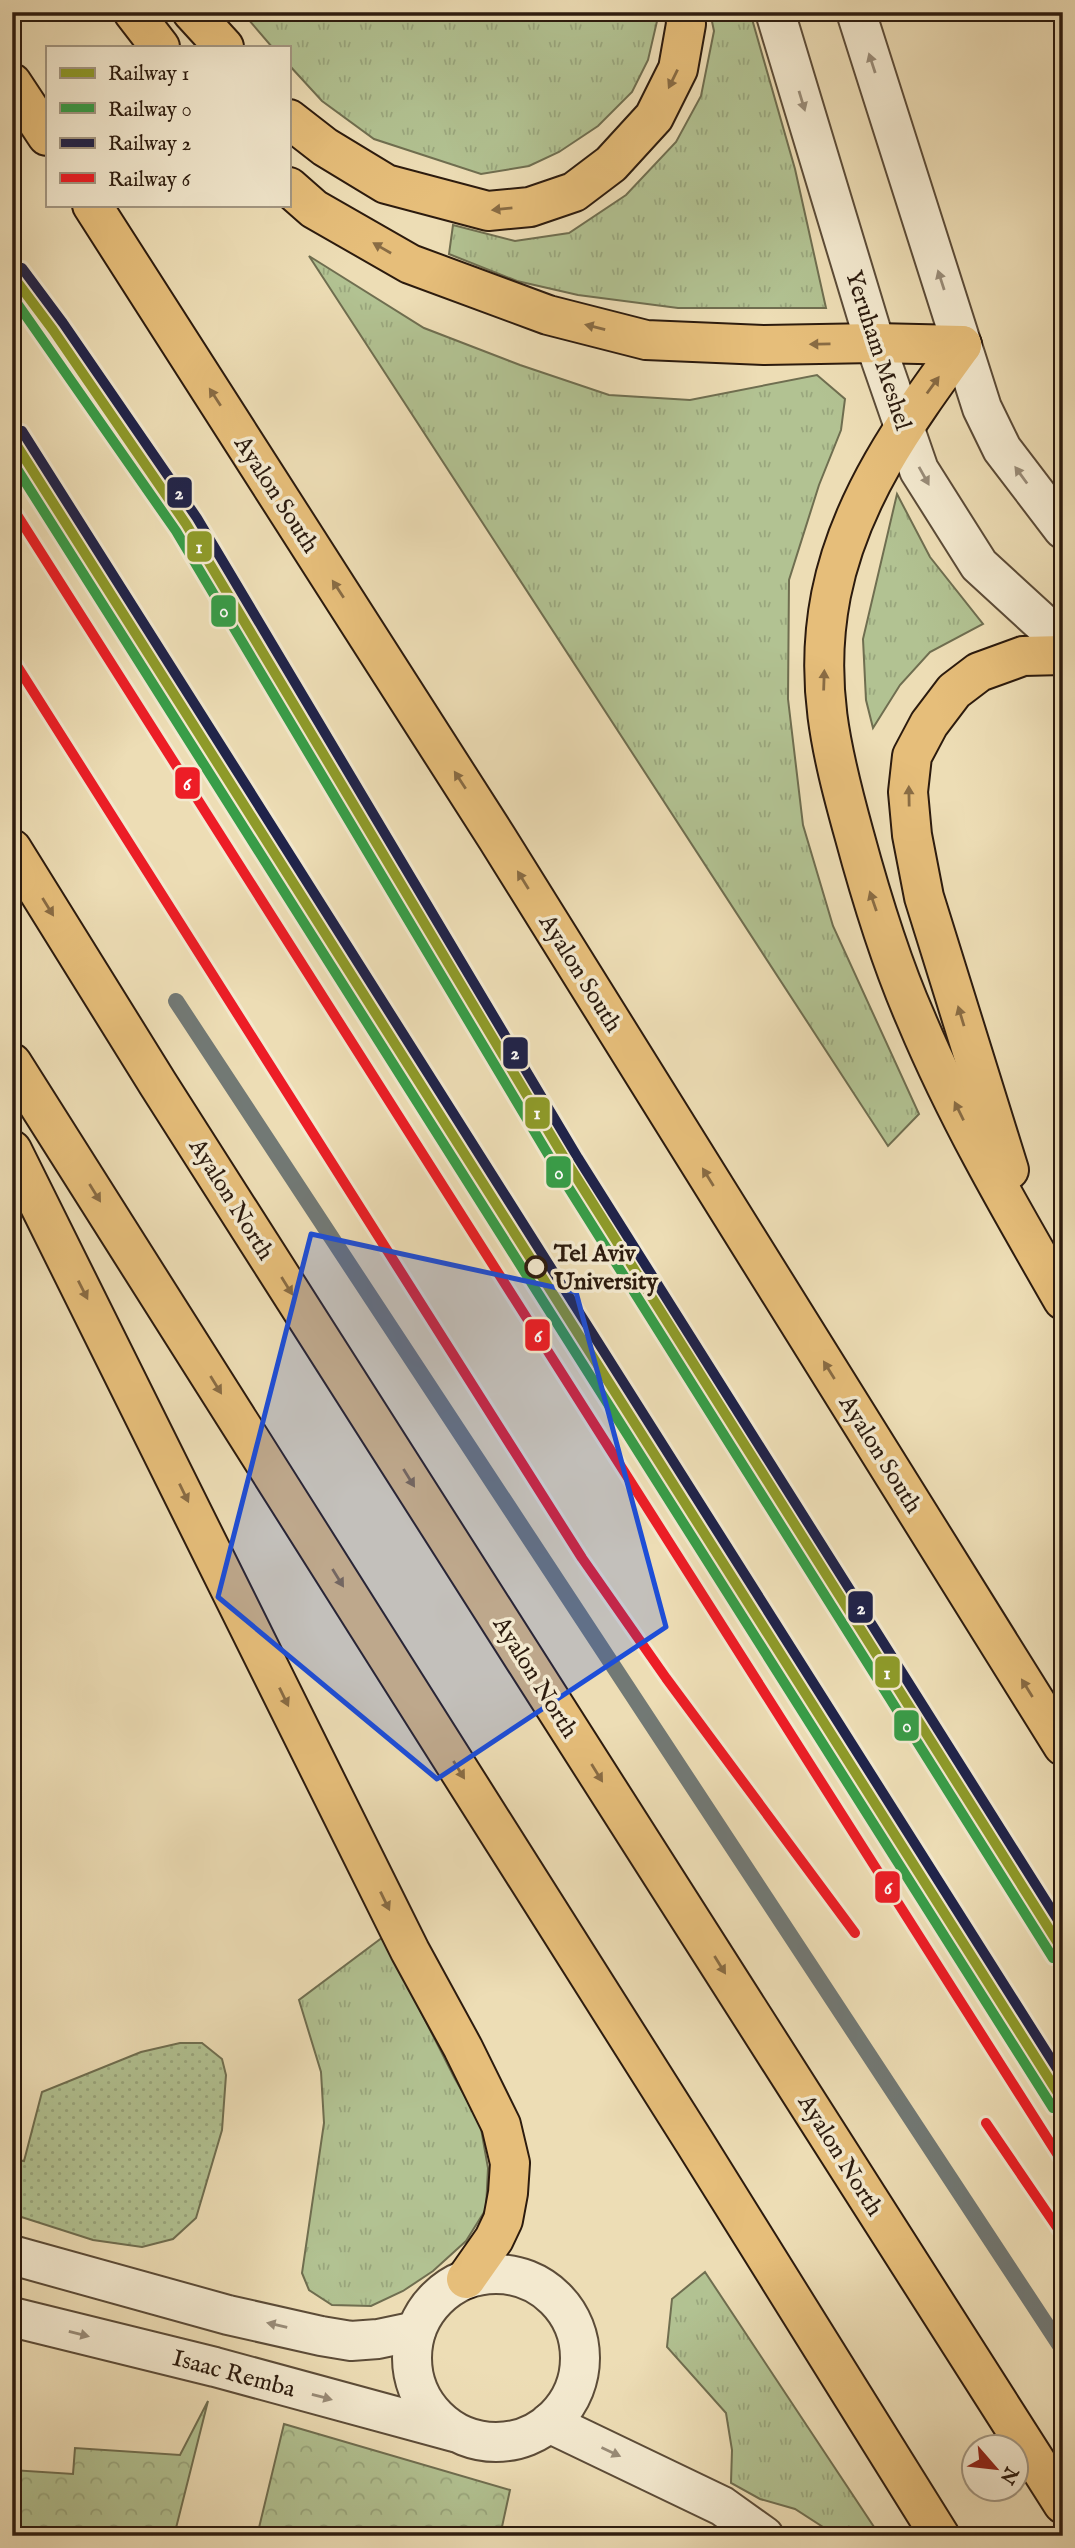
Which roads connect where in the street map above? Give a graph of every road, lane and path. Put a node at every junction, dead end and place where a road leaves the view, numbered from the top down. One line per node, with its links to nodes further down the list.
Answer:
1 (133, 12): 6 (highway)
2 (192, 12): 7 (highway)
3 (685, 12): 9 (highway, one-way to 9)
4 (775, 12): 13 (street, Yeruham Meshel, one-way to 13)
5 (856, 12): 14 (street, one-way to 5)
6 (159, 46)
7 (223, 46)
8 (12, 83): 10 (highway)
9 (290, 120)
10 (46, 134)
11 (290, 188): 13 (highway, one-way to 11)
12 (93, 206): 24 (highway, Ayalon South, one-way to 12)
13 (875, 343): 14 (highway); 15 (street, Yeruham Meshel)
14 (962, 345): 15 (highway, one-way to 14); 16 (street, one-way to 14)
15 (904, 425): 17 (street, Yeruham Meshel, one-way to 17); 22 (highway, one-way to 15)
16 (1063, 529)
17 (1063, 642)
18 (1063, 655): 22 (highway, one-way to 18)
19 (12, 849): 31 (highway, Ayalon North, one-way to 31)
20 (12, 1063): 33 (highway, one-way to 33)
21 (16, 1156): 26 (highway, one-way to 26)
22 (1032, 1245): 23 (highway)
23 (1063, 1300)
24 (1063, 1746)
25 (12, 2255): 28 (street, one-way to 25)
26 (466, 2279): 28 (street); 29 (street)
27 (12, 2317): 30 (street, Isaac Remba, one-way to 30)
28 (416, 2331): 30 (street)
29 (549, 2423): 30 (street); 32 (street, one-way to 32)
30 (456, 2432)
31 (1063, 2504)
32 (764, 2536)
33 (940, 2536)

